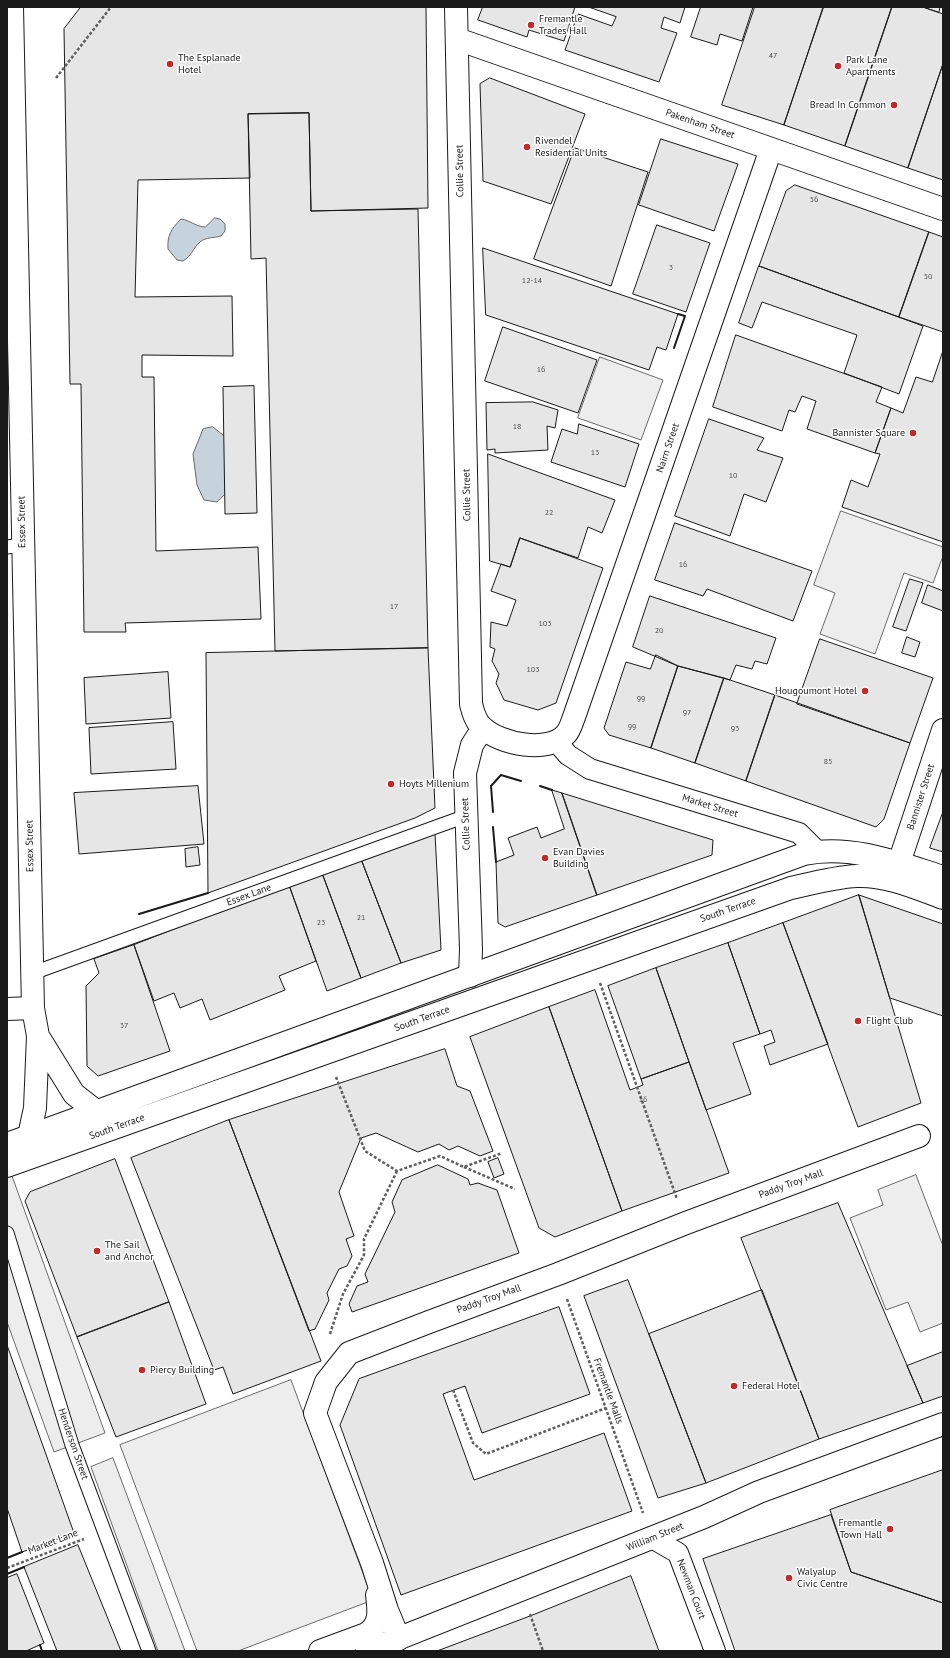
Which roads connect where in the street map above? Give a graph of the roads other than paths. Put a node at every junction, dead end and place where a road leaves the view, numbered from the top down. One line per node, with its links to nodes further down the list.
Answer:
1 (12, 7): 6 (street, Essex Street)
2 (456, 7): 3 (street, Collie Street)
3 (457, 39): 4 (street, Pakenham Street); 7 (street, Collie Street)
4 (771, 149): 5 (street, Pakenham Street); 9 (street, Nairn Street)
5 (943, 209)
6 (15, 546): 16 (street, Essex Street)
7 (483, 728): 9 (street); 11 (street, Collie Street)
8 (943, 730): 10 (street, Bannister Street)
9 (556, 741): 12 (street, Market Street)
10 (938, 761): 13 (street, Bannister Street)
11 (466, 816): 16 (lane, Essex Lane); 17 (street, Collie Street)
12 (817, 851): 13 (street); 17 (street, South Terrace)
13 (899, 863): 14 (street)
14 (943, 878)
15 (943, 898): 25 (street, South Terrace)
16 (33, 973): 18 (street, Essex Street)
17 (470, 976): 21 (street, South Terrace)
18 (33, 1008): 19 (street); 20 (street, Essex Street)
19 (7, 1009)
20 (38, 1036): 21 (street, Essex Street); 22 (street, Essex Street)
21 (97, 1112): 22 (street, South Terrace)
22 (29, 1136): 24 (street, South Terrace)
23 (919, 1136): 29 (street, Paddy Troy Mall)
24 (7, 1144)
25 (7, 1166)
26 (7, 1233): 31 (lane, Henderson Street)
27 (943, 1424): 28 (street, William Street)
28 (652, 1538): 30 (street, William Street); 34 (street, Newman Court)
29 (374, 1574): 30 (street, Paddy Troy Mall); 32 (street)
30 (399, 1639): 33 (street, William Street)
31 (149, 1651)
32 (320, 1651)
33 (367, 1651)
34 (715, 1651)

